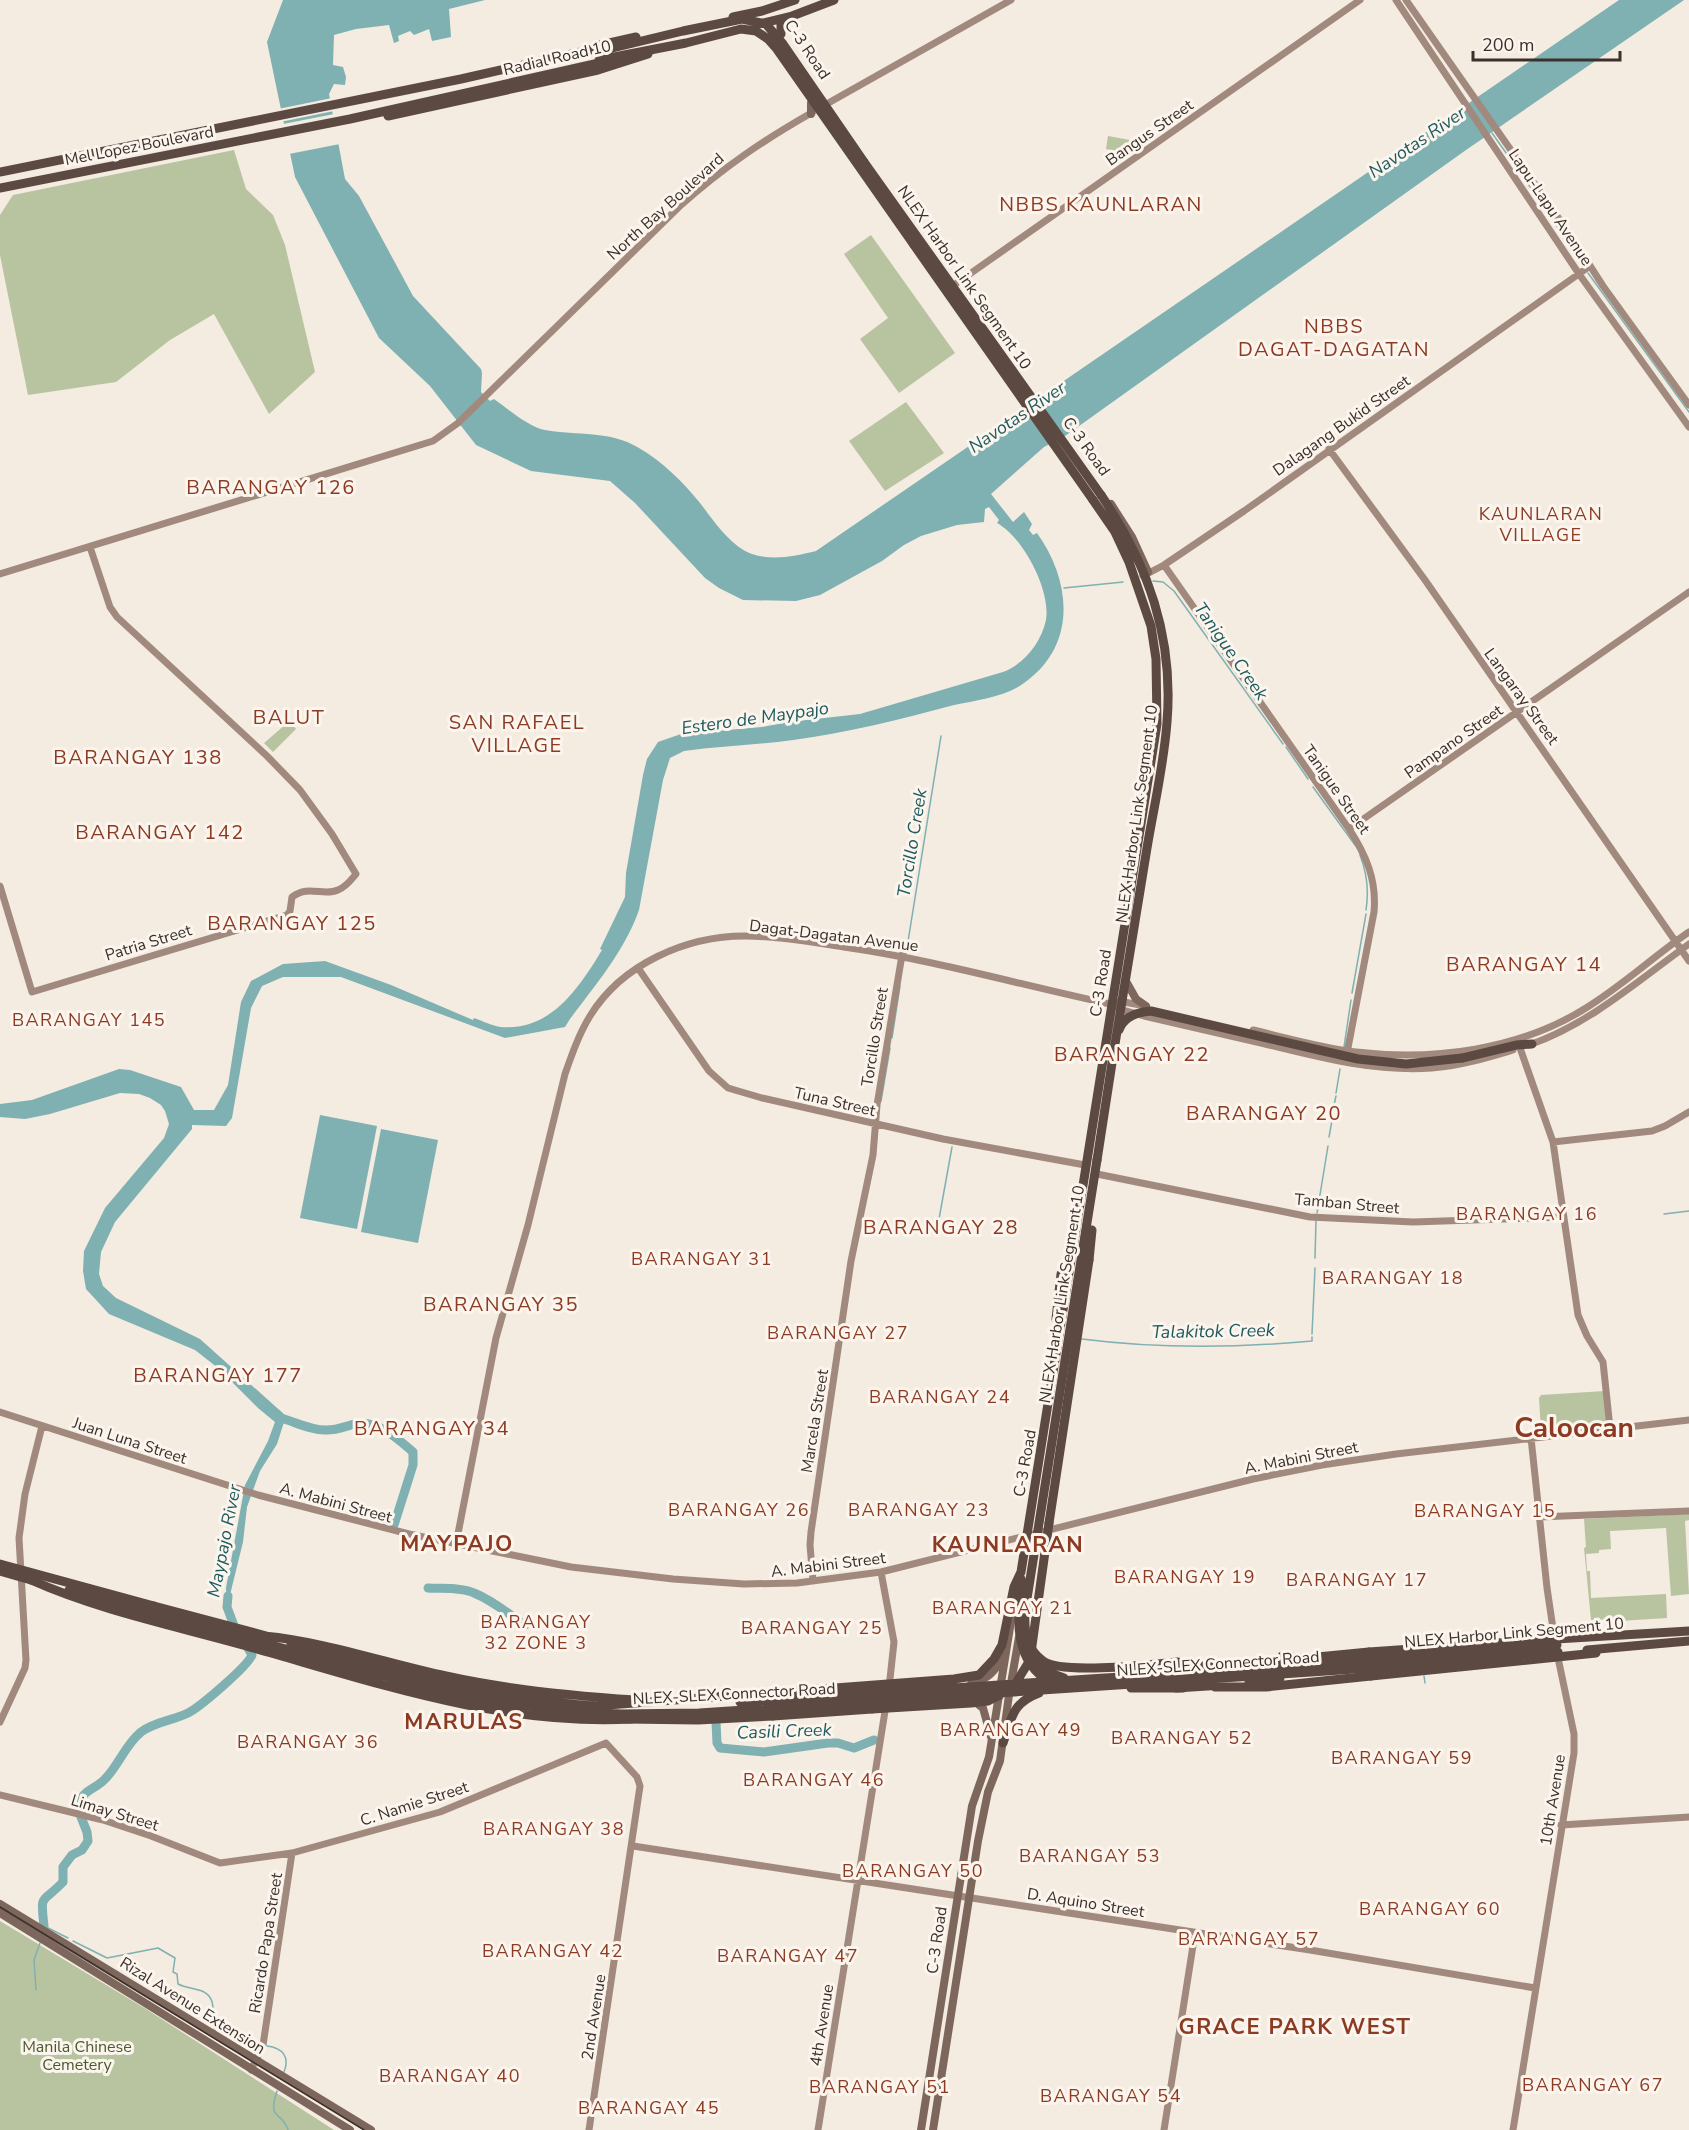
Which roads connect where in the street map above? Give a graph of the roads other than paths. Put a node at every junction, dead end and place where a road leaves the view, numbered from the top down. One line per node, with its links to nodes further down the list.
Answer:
1 (795, 0): 7 (highway, Radial Road 10)
2 (834, 0): 8 (highway, Radial Road 10)
3 (1011, 0): 19 (street, North Bay Boulevard)
4 (1360, 0): 28 (street, Bangus Street)
5 (1396, 0): 27 (street, Lapu-Lapu Avenue)
6 (1406, 0): 26 (street, Lapu-Lapu Avenue)
7 (762, 11): 9 (main road, C-3 Road); 10 (main road, C-3 Road); 16 (highway, Radial Road 10)
8 (785, 18): 9 (highway, Radial Road 10); 13 (highway)
9 (773, 22): 10 (highway, Radial Road 10); 13 (main road, C-3 Road)
10 (762, 24): 11 (highway, Radial Road 10); 14 (main road, C-3 Road)
11 (742, 26): 14 (highway); 17 (highway, Radial Road 10)
12 (683, 31): 15 (highway, bridge); 18 (highway, bridge); 61 (highway, NLEX Harbor Link Segment 10, bridge)
13 (781, 34): 19 (main road, C-3 Road)
14 (769, 36): 20 (main road, C-3 Road)
15 (686, 43): 22 (highway, bridge); 71 (highway, NLEX Harbor Link Segment 10, bridge)
16 (609, 46): 17 (highway); 18 (highway, Radial Road 10)
17 (612, 60): 22 (highway, Radial Road 10)
18 (442, 82): 21 (highway, Radial Road 10)
19 (828, 104): 20 (street, North Bay Boulevard); 28 (main road, C-3 Road)
20 (813, 112): 32 (street, North Bay Boulevard); 36 (main road, C-3 Road)
21 (278, 116): 24 (highway, Mel Lopez Boulevard)
22 (350, 119): 23 (highway, Radial Road 10)
23 (283, 132): 25 (highway, Mel Lopez Boulevard)
24 (0, 172)
25 (0, 188)
26 (1590, 266): 27 (street, Dalagang Bukid Street); 29 (street, Lapu-Lapu Avenue)
27 (1580, 274): 30 (street, Lapu-Lapu Avenue); 31 (street, Dalagang Bukid Street)
28 (954, 285): 34 (main road, C-3 Road)
29 (1689, 405)
30 (1689, 427)
31 (1329, 449): 33 (street, Dalagang Bukid Street); 40 (street, Langaray Street)
32 (90, 546): 35 (street, North Bay Boulevard); 42 (street, Patria Street)
33 (1164, 565): 34 (street, Dalagang Bukid Street); 41 (street, Tanigue Street)
34 (1148, 573): 36 (street, Dalagang Bukid Street); 38 (main road, C-3 Road)
35 (0, 574)
36 (1133, 579): 39 (main road, C-3 Road)
37 (1689, 592): 40 (street, Pampano Street)
38 (1163, 624): 39 (main road); 52 (main road, C-3 Road)
39 (1148, 628): 53 (main road, C-3 Road)
40 (1516, 713): 41 (street, Pampano Street); 44 (street, Langaray Street)
41 (1349, 829): 60 (street, Tanigue Street)
42 (0, 886)
43 (1689, 932): 44 (street, Dagat-Dagatan Avenue)
44 (1675, 942): 46 (street, Langaray Street); 50 (street, Dagat-Dagatan Avenue)
45 (1689, 944): 46 (street, Dagat-Dagatan Avenue)
46 (1681, 950): 48 (street, Langaray Street); 51 (street, Dagat-Dagatan Avenue)
47 (902, 955): 49 (street, Dagat-Dagatan Avenue); 53 (street, Dagat-Dagatan Avenue); 64 (street, Torcillo Street)
48 (1689, 961)
49 (638, 968): 64 (street, Tuna Street); 82 (street, Dagat-Dagatan Avenue)
50 (1639, 969): 51 (street); 60 (street, Dagat-Dagatan Avenue)
51 (1644, 976): 58 (street, Dagat-Dagatan Avenue)
52 (1127, 983): 54 (main road, C-3 Road); 55 (main road)
53 (1110, 1004): 54 (street, Dagat-Dagatan Avenue); 67 (main road, C-3 Road)
54 (1123, 1006): 55 (street, Dagat-Dagatan Avenue); 56 (street, Dagat-Dagatan Avenue); 57 (main road, C-3 Road)
55 (1146, 1006): 60 (street, Dagat-Dagatan Avenue)
56 (1144, 1016): 57 (main road); 62 (street, Dagat-Dagatan Avenue)
57 (1119, 1028): 68 (main road, C-3 Road)
58 (1532, 1044): 59 (street, Dagat-Dagatan Avenue); 61 (highway, bridge)
59 (1520, 1048): 62 (street, Dagat-Dagatan Avenue); 65 (street)
60 (1351, 1049): 62 (street, Tanigue Street)
61 (1114, 1050): 66 (highway, NLEX Harbor Link Segment 10)
62 (1346, 1064)
63 (1689, 1112): 65 (street)
64 (875, 1124): 67 (street, Tuna Street); 88 (street, Marcela Street)
65 (1553, 1142): 69 (street)
66 (1097, 1160): 94 (highway, NLEX Harbor Link Segment 10, bridge); 106 (highway, bridge)
67 (1085, 1165): 81 (main road, C-3 Road)
68 (1097, 1174): 69 (street, Tamban Street); 80 (main road, C-3 Road)
69 (1564, 1217): 75 (street)
70 (1061, 1274): 71 (highway, bridge)
71 (1049, 1399): 86 (highway, NLEX Harbor Link Segment 10, bridge)
72 (0, 1412): 74 (street, Juan Luna Street)
73 (1689, 1420): 75 (street, A. Mabini Street)
74 (42, 1426): 77 (street, Juan Luna Street); 109 (street)
75 (1610, 1428): 76 (street, A. Mabini Street)
76 (1531, 1438): 79 (street, 10th Avenue); 80 (street, A. Mabini Street)
77 (253, 1493): 82 (street, A. Mabini Street)
78 (1689, 1511): 79 (street)
79 (1539, 1516): 115 (street, 10th Avenue)
80 (1039, 1532): 81 (street, A. Mabini Street); 89 (main road, C-3 Road)
81 (1025, 1536): 85 (street, A. Mabini Street); 92 (main road, C-3 Road)
82 (456, 1544): 88 (street, A. Mabini Street)
83 (0, 1564): 91 (highway, NLEX-SLEX Connector Road, bridge)
84 (0, 1571): 87 (highway, NLEX-SLEX Connector Road, bridge)
85 (881, 1572): 88 (street, A. Mabini Street); 100 (street, 4th Avenue)
86 (1021, 1572): 94 (highway, bridge); 105 (highway, bridge)
87 (31, 1580): 104 (highway); 106 (highway, NLEX-SLEX Connector Road)
88 (813, 1581)
89 (1024, 1613): 96 (highway); 97 (main road, C-3 Road)
90 (1689, 1631): 94 (highway, NLEX Harbor Link Segment 10, bridge); 95 (highway, bridge)
91 (264, 1636): 100 (highway); 105 (highway, NLEX-SLEX Connector Road)
92 (1008, 1638): 97 (main road, C-3 Road); 98 (main road)
93 (1689, 1641): 94 (highway, NLEX Harbor Link Segment 10, bridge); 99 (highway, bridge)
94 (1341, 1666): 105 (highway, NLEX-SLEX Connector Road, bridge); 106 (highway, NLEX-SLEX Connector Road, bridge)
95 (1121, 1673): 96 (highway); 99 (highway)
96 (1064, 1678): 97 (highway)
97 (1006, 1682): 98 (main road); 102 (main road, C-3 Road)
98 (971, 1684): 100 (main road)
99 (1122, 1688): 101 (highway)
100 (889, 1689): 104 (street, 4th Avenue)
101 (1039, 1693): 102 (highway); 112 (highway)
102 (1004, 1695): 103 (main road); 107 (main road, C-3 Road); 108 (main road, C-3 Road)
103 (962, 1699): 104 (main road); 110 (main road)
104 (886, 1703): 119 (street, 4th Avenue)
105 (594, 1706)
106 (568, 1711)
107 (996, 1716): 108 (main road); 110 (main road, C-3 Road)
108 (1006, 1718): 112 (main road, C-3 Road)
109 (0, 1722)
110 (992, 1742): 120 (main road, C-3 Road)
111 (606, 1743): 116 (street, 2nd Avenue); 117 (street, C. Namie Street)
112 (1003, 1743): 121 (main road, C-3 Road)
113 (0, 1795): 118 (street, Limay Street)
114 (1689, 1817): 115 (street)
115 (1561, 1825): 125 (street, 10th Avenue)
116 (633, 1846): 119 (street, D. Aquino Street); 130 (street, 2nd Avenue)
117 (292, 1852): 118 (street, C. Namie Street); 126 (street, Ricardo Papa Street)
118 (221, 1863)
119 (857, 1881): 120 (street, D. Aquino Street); 131 (street, 4th Avenue)
120 (957, 1896): 121 (street, D. Aquino Street); 132 (main road, C-3 Road)
121 (969, 1898): 124 (street, D. Aquino Street); 133 (main road, C-3 Road)
122 (0, 1904): 126 (main road, Rizal Avenue Extension)
123 (0, 1913): 127 (main road, Rizal Avenue Extension)
124 (1195, 1933): 125 (street, D. Aquino Street); 134 (street)
125 (1535, 1988): 135 (street, 10th Avenue)
126 (256, 2060): 127 (street, Ricardo Papa Street); 129 (main road, Rizal Avenue Extension)
127 (251, 2070): 128 (main road, Rizal Avenue Extension)
128 (350, 2130)
129 (371, 2130)
130 (589, 2130)
131 (818, 2130)
132 (921, 2130)
133 (933, 2130)
134 (1164, 2130)
135 (1513, 2130)

